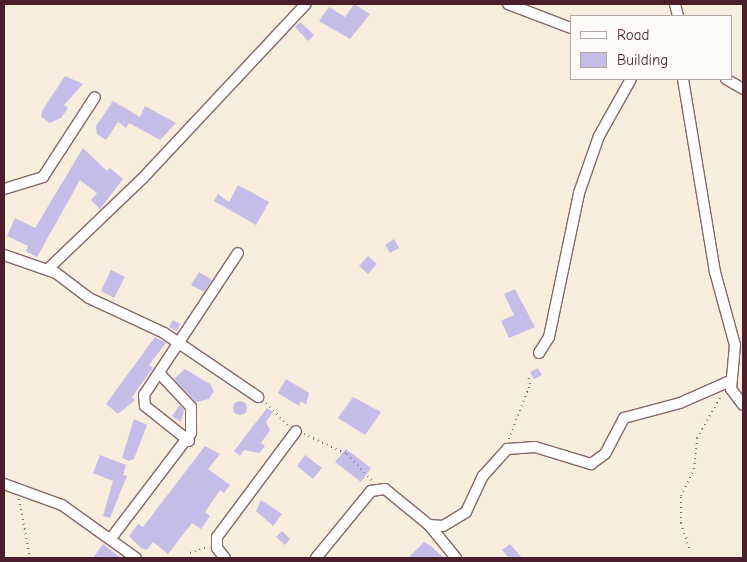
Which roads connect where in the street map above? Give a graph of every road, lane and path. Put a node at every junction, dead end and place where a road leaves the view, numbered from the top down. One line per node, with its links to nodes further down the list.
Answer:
1 (306, 4): 12 (street)
2 (508, 4): 3 (street)
3 (570, 28)
4 (630, 80): 14 (street)
5 (683, 80): 17 (street)
6 (728, 80): 7 (street)
7 (743, 89)
8 (95, 97): 9 (street)
9 (4, 189)
10 (238, 253): 13 (street)
11 (4, 255): 12 (street)
12 (48, 269): 13 (street)
13 (181, 343): 15 (street); 18 (street)
14 (539, 353)
15 (160, 374): 21 (street); 21 (street)
16 (528, 375): 22 (path)
17 (730, 382): 19 (street); 22 (street); 29 (path)
18 (258, 397): 20 (path)
19 (743, 405)
20 (296, 431): 25 (path); 28 (street)
21 (189, 440): 27 (street)
22 (502, 452): 26 (street)
23 (4, 484): 24 (street)
24 (17, 489): 27 (street); 31 (path)
25 (378, 489): 26 (street); 34 (street)
26 (429, 525): 35 (street)
27 (112, 537): 32 (street)
28 (216, 543): 30 (path); 33 (street)
29 (689, 548)
30 (190, 553)
31 (30, 558)
32 (136, 558)
33 (225, 558)
34 (316, 558)
35 (456, 558)

